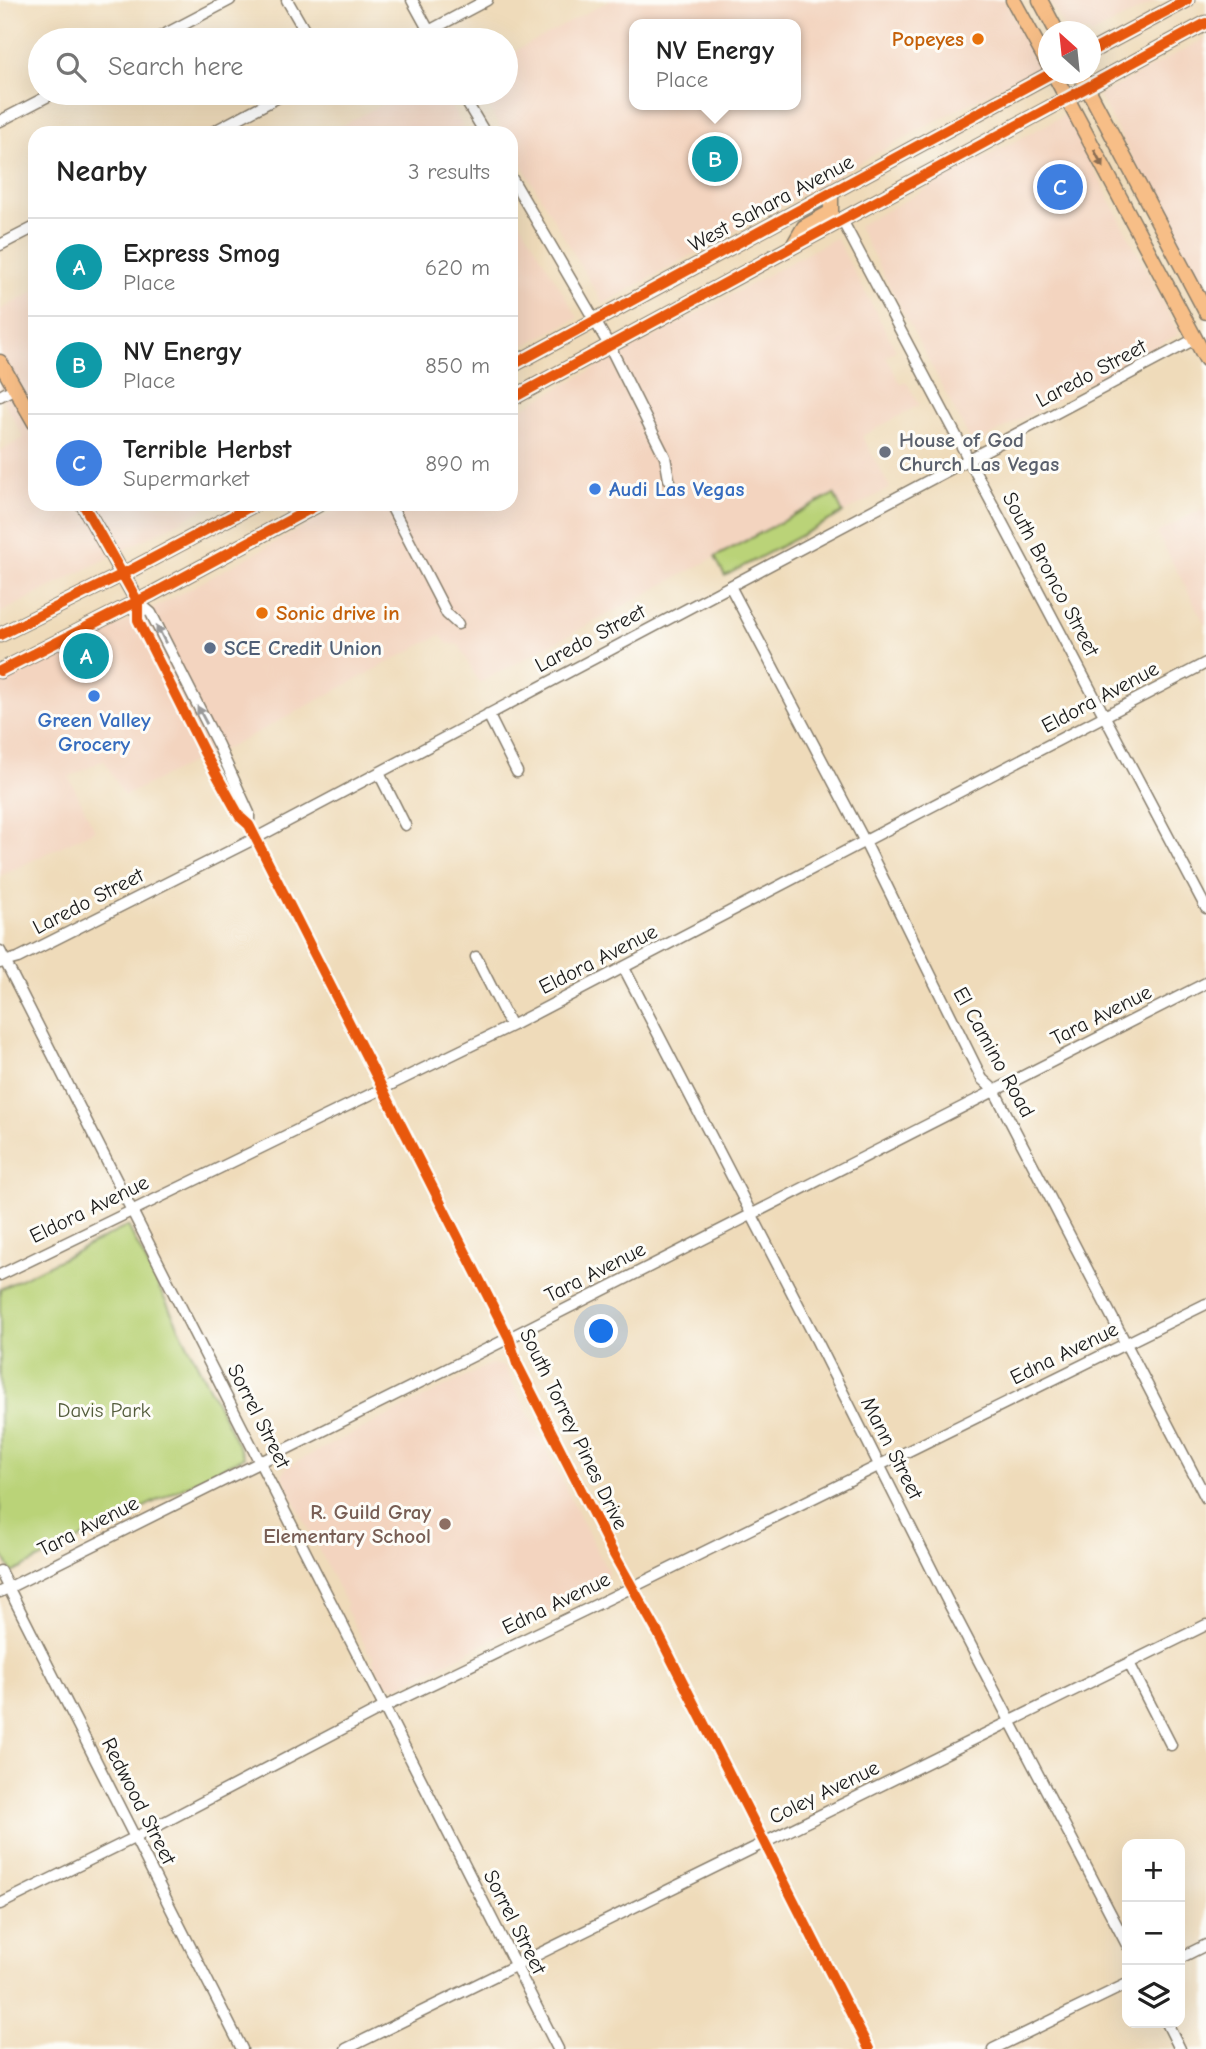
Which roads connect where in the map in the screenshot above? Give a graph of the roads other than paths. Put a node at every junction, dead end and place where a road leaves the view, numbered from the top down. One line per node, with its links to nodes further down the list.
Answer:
1 (230, 0): 10 (street)
2 (288, 0): 11 (street)
3 (412, 0): 12 (street)
4 (487, 0): 13 (street)
5 (1013, 0): 14 (main road)
6 (1040, 0): 8 (main road)
7 (1187, 0): 15 (main road)
8 (1051, 21)
9 (1206, 23): 19 (main road)
10 (177, 28)
11 (303, 28)
12 (428, 28)
13 (444, 28)
14 (1038, 46)
15 (1101, 46)
16 (1038, 82): 28 (main road, West Sahara Avenue)
17 (1058, 84): 20 (main road)
18 (1086, 84): 19 (main road)
19 (1088, 87): 20 (main road); 33 (main road)
20 (1066, 99): 29 (main road); 35 (main road, one-way to 35)
21 (31, 105): 24 (street)
22 (264, 105): 25 (street)
23 (468, 105): 26 (street)
24 (0, 121)
25 (224, 126)
26 (481, 126)
27 (518, 189): 34 (street)
28 (831, 193): 32 (main road); 34 (main road, West Sahara Avenue)
29 (842, 220): 32 (main road); 44 (street, South Bronco Street)
30 (28, 231): 31 (street)
31 (0, 245)
32 (793, 247): 36 (main road)
33 (1206, 312)
34 (595, 320): 36 (street); 39 (main road, West Sahara Avenue)
35 (1201, 341): 37 (main road); 44 (street, Laredo Street)
36 (609, 345): 41 (main road); 45 (street)
37 (1206, 359)
38 (0, 362): 40 (main road)
39 (518, 362)
40 (8, 383): 42 (street); 43 (main road)
41 (518, 395)
42 (0, 396)
43 (28, 413)
44 (969, 460): 51 (street, Laredo Street); 58 (street, South Bronco Street)
45 (669, 479)
46 (86, 511): 50 (main road, South Torrey Pines Drive)
47 (242, 511): 50 (main road)
48 (306, 511): 52 (main road)
49 (394, 511): 53 (street)
50 (123, 574): 52 (main road, South Torrey Pines Drive); 54 (main road)
51 (730, 586): 57 (street, Laredo Street); 66 (street, El Camino Road)
52 (138, 602): 56 (main road); 59 (street, South Torrey Pines Drive, one-way to 52); 60 (street, South Torrey Pines Drive)
53 (458, 624)
54 (0, 635)
55 (1206, 663): 58 (street, Eldora Avenue)
56 (0, 671)
57 (488, 714): 61 (street); 62 (street, Laredo Street)
58 (1105, 716): 66 (street, Eldora Avenue); 67 (street, South Bronco Street)
59 (218, 745): 60 (street); 63 (street, South Torrey Pines Drive)
60 (204, 752): 63 (street, South Torrey Pines Drive)
61 (517, 772)
62 (379, 773): 64 (street); 65 (street, Laredo Street)
63 (249, 825): 65 (street, South Torrey Pines Drive)
64 (405, 825)
65 (256, 838): 69 (street, Laredo Street); 73 (street, South Torrey Pines Drive)
66 (865, 842): 70 (street, Eldora Avenue); 74 (street, El Camino Road)
67 (1206, 908)
68 (476, 957): 72 (street)
69 (2, 959): 75 (street, Sorrel Street)
70 (624, 968): 72 (street, Eldora Avenue); 76 (street, Mann Street)
71 (1206, 984): 74 (street, Tara Avenue)
72 (511, 1026): 73 (street, Eldora Avenue)
73 (383, 1088): 75 (street, Eldora Avenue); 79 (street, South Torrey Pines Drive)
74 (994, 1090): 76 (street, Tara Avenue); 80 (street, El Camino Road)
75 (132, 1209): 77 (street, Eldora Avenue); 81 (street, Sorrel Street)
76 (751, 1214): 79 (street, Tara Avenue); 82 (street, Mann Street)
77 (0, 1275)
78 (1206, 1304): 80 (street, Edna Avenue)
79 (509, 1338): 81 (street, Tara Avenue); 85 (street, South Torrey Pines Drive)
80 (1126, 1344): 82 (street, Edna Avenue); 83 (street, El Camino Road)
81 (260, 1461): 86 (street, Tara Avenue); 89 (street, Sorrel Street)
82 (880, 1466): 85 (street, Edna Avenue); 90 (street, Mann Street)
83 (1206, 1498)
84 (0, 1571): 86 (street, Redwood Street)
85 (634, 1587): 89 (street, Edna Avenue); 93 (street, South Torrey Pines Drive)
86 (4, 1589): 92 (street, Redwood Street)
87 (1206, 1625): 88 (street, Coley Avenue)
88 (1129, 1663): 90 (street, Coley Avenue); 91 (street)
89 (384, 1707): 92 (street, Edna Avenue); 98 (street, Sorrel Street)
90 (1010, 1722): 93 (street, Coley Avenue); 95 (street, Mann Street)
91 (1171, 1745)
92 (136, 1837): 94 (street, Edna Avenue); 101 (street, Redwood Street)
93 (764, 1843): 98 (street, Coley Avenue); 104 (street, South Torrey Pines Drive)
94 (0, 1904)
95 (1122, 1935)
96 (1206, 1945): 97 (street)
97 (1185, 1956)
98 (516, 1965): 102 (street, Coley Avenue); 103 (street, Sorrel Street)
99 (1122, 1986): 105 (street)
100 (1170, 2028): 106 (street)
101 (242, 2049)
102 (346, 2049)
103 (558, 2049)
104 (869, 2049)
105 (993, 2049)
106 (1180, 2049)

